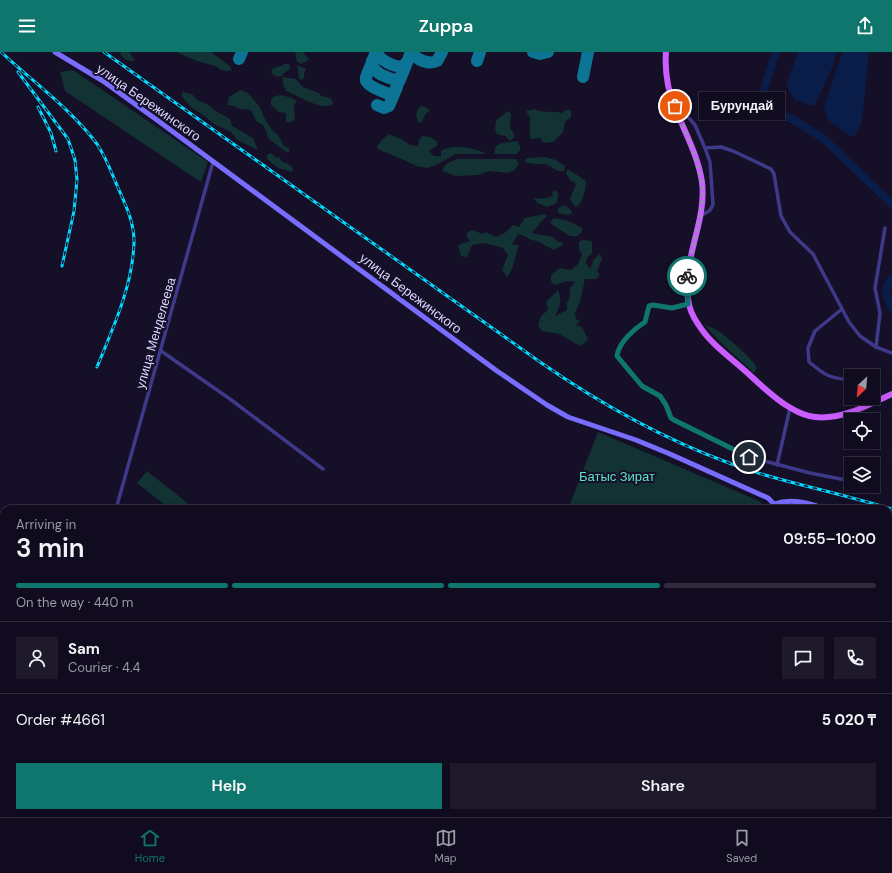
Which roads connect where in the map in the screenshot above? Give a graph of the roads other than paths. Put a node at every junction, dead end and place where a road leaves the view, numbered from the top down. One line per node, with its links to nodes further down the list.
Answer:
1 (55, 52): 5 (main road, улица Бережинского)
2 (666, 52): 3 (main road)
3 (679, 116): 4 (street); 6 (main road)
4 (705, 148): 6 (street); 9 (street)
5 (213, 162): 11 (street, улица Менделеева); 22 (main road, улица Бережинского)
6 (700, 216): 8 (main road)
7 (884, 228): 10 (street)
8 (688, 304): 17 (main road); 18 (street)
9 (842, 309): 10 (street); 13 (street)
10 (876, 347): 12 (street)
11 (161, 351): 19 (street); 21 (street, улица Менделеева)
12 (892, 353)
13 (844, 379)
14 (892, 394): 15 (main road)
15 (880, 397)
16 (861, 405): 17 (main road)
17 (790, 408): 18 (street)
18 (777, 465): 20 (street)
19 (323, 469)
20 (844, 480)
21 (117, 505)
22 (773, 505)
23 (776, 505): 24 (main road)
24 (813, 505)

